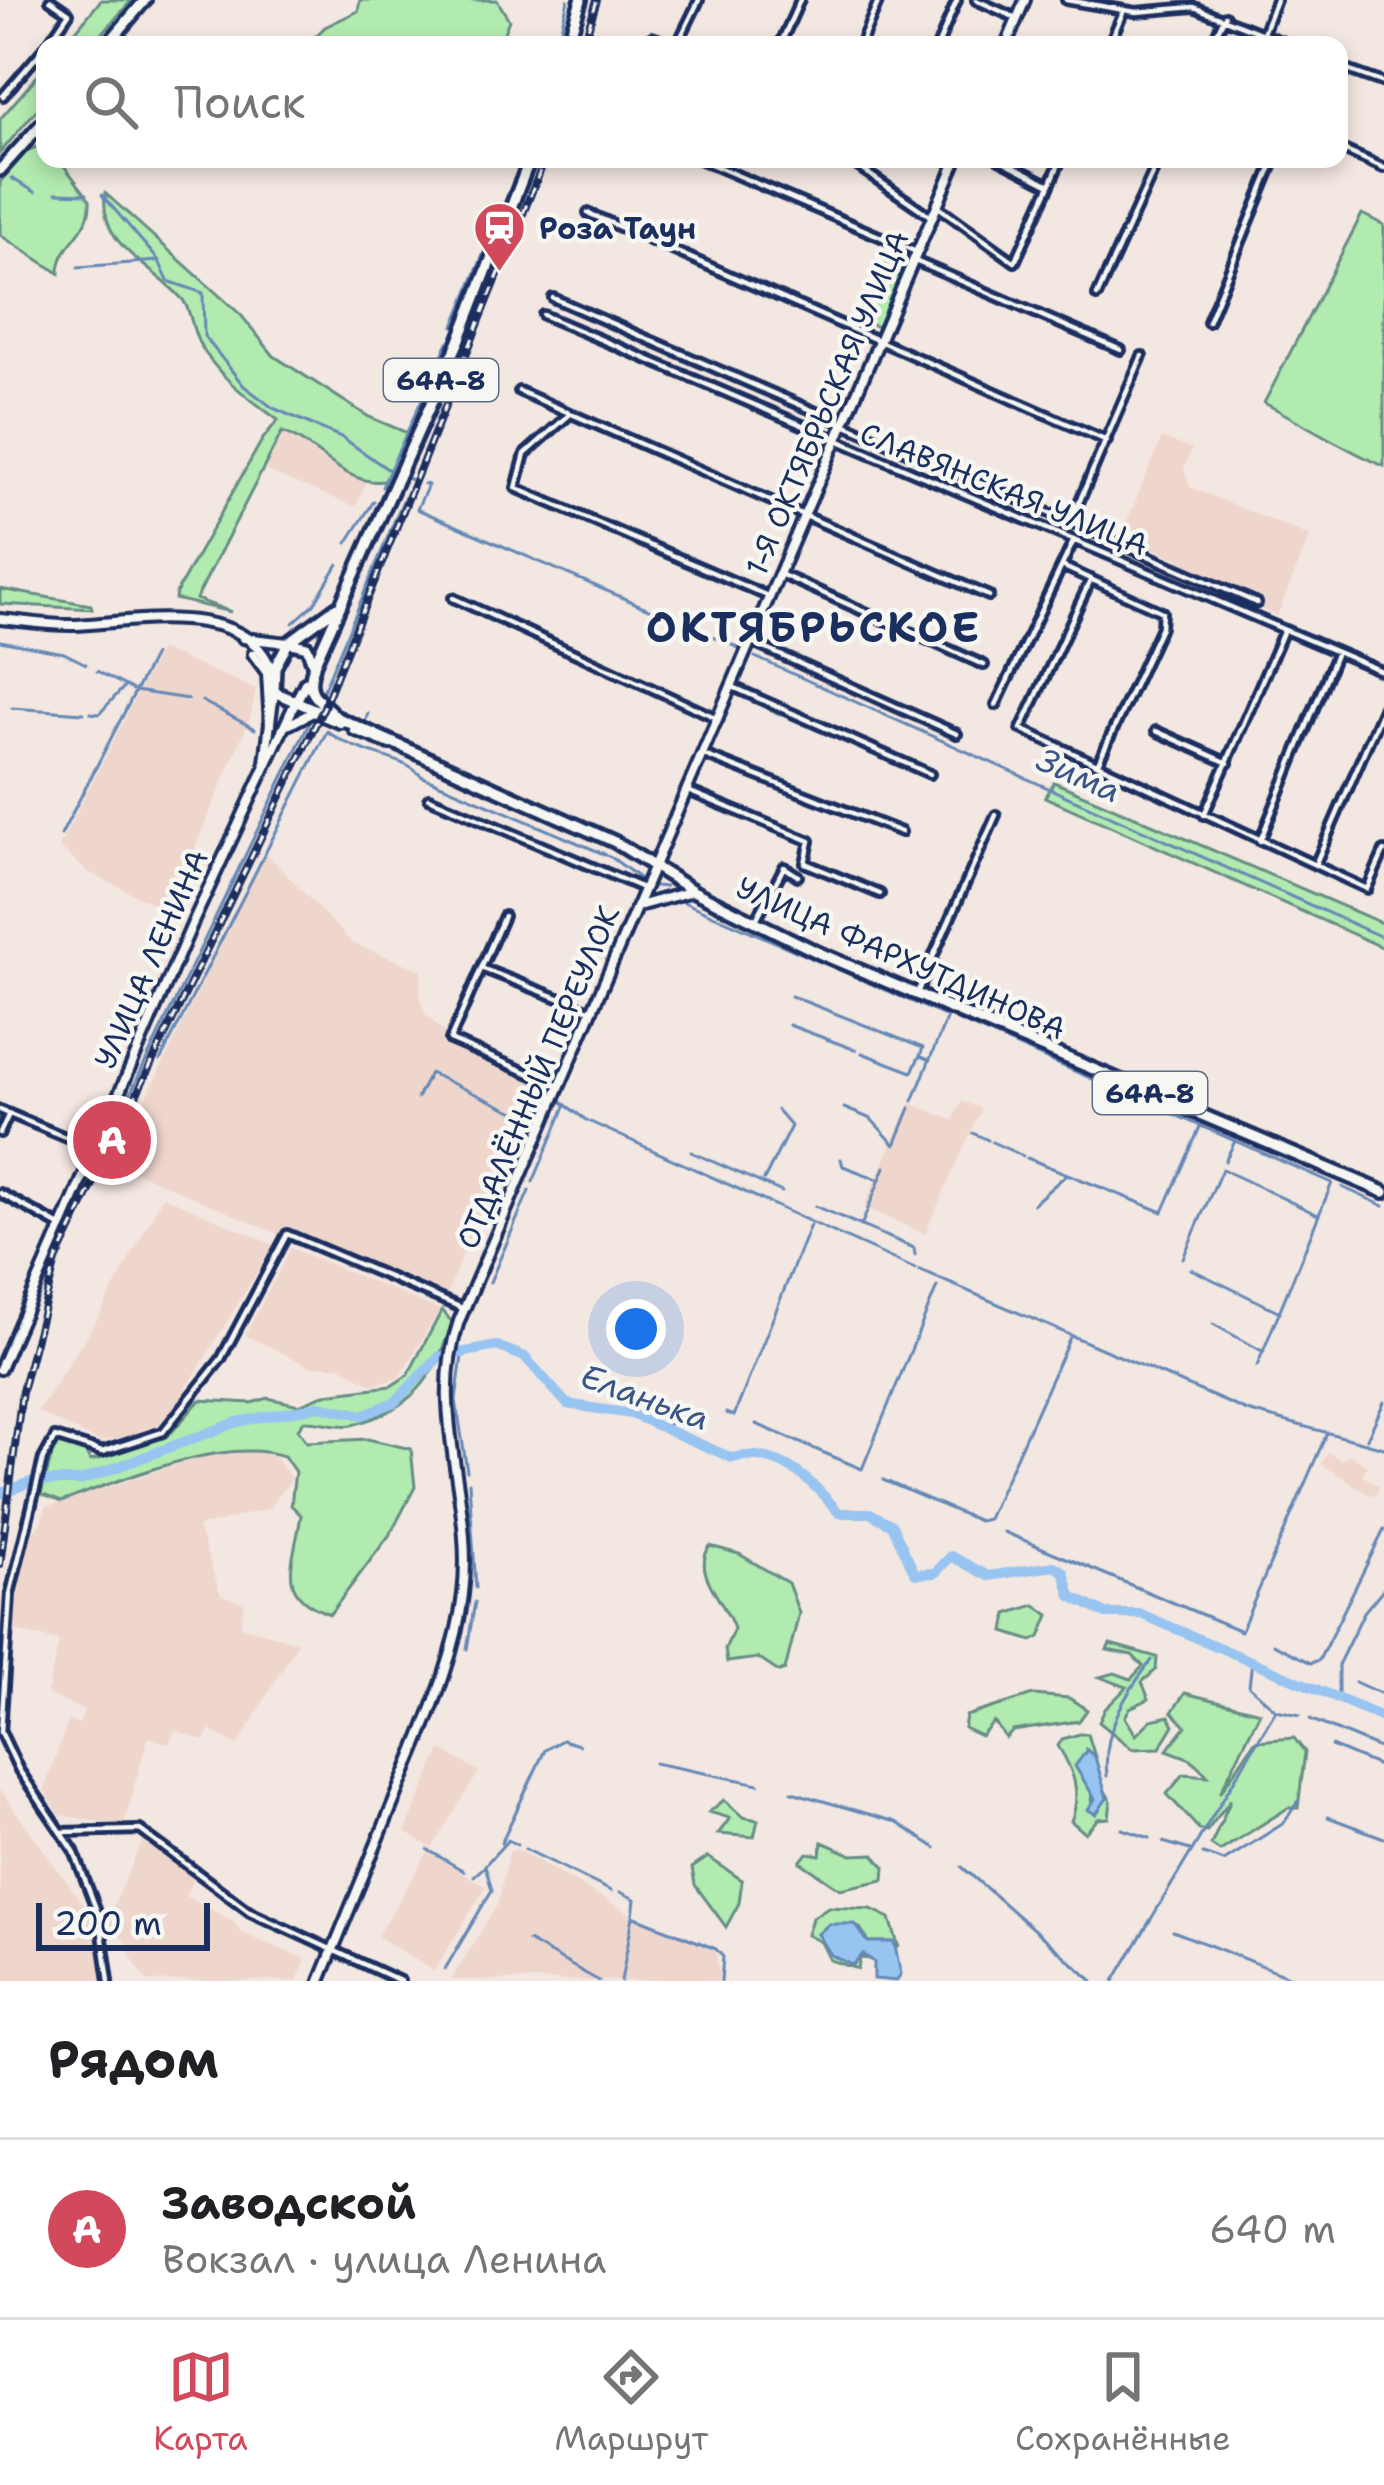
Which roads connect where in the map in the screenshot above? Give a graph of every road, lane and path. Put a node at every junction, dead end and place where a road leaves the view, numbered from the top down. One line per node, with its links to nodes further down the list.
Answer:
1 (50, 0): 16 (street)
2 (145, 0): 17 (main road)
3 (581, 0): 18 (main road)
4 (699, 0): 19 (street)
5 (800, 0): 20 (street)
6 (879, 0): 21 (street)
7 (957, 0): 22 (street)
8 (976, 0): 14 (street)
9 (1025, 0): 14 (main road)
10 (1066, 0): 12 (street)
11 (1276, 0): 15 (street)
12 (1123, 10): 13 (street); 24 (street)
13 (1225, 16): 15 (street); 25 (street)
14 (1018, 18): 23 (main road)
15 (1263, 33): 26 (street)
16 (53, 36)
17 (115, 36)
18 (570, 36)
19 (681, 36)
20 (784, 36)
21 (864, 36)
22 (942, 36)
23 (1010, 36)
24 (1112, 36)
25 (1215, 36)
26 (1270, 36)
27 (36, 58): 30 (street)
28 (1348, 70): 29 (street)
29 (1384, 83)
30 (3, 96)
31 (36, 141): 33 (main road)
32 (1348, 152): 42 (street)
33 (4, 166)
34 (526, 168): 68 (main road, 64А-8)
35 (718, 168): 47 (street)
36 (860, 168): 46 (street)
37 (953, 168): 44 (main road, 1-Я ОКТЯБРЬСКАЯ УЛИЦА)
38 (1017, 168): 43 (street)
39 (1057, 168): 43 (street)
40 (1156, 168): 48 (street)
41 (1271, 168): 51 (street)
42 (1384, 168)
43 (1050, 185): 44 (street)
44 (938, 206): 46 (main road, 1-Я ОКТЯБРЬСКАЯ УЛИЦА)
45 (588, 212): 52 (street)
46 (933, 218): 47 (main road, 1-Я ОКТЯБРЬСКАЯ УЛИЦА)
47 (917, 257): 52 (main road, 1-Я ОКТЯБРЬСКАЯ УЛИЦА); 53 (street)
48 (1097, 296)
49 (553, 298): 57 (street)
50 (543, 315): 59 (street, СЛАВЯНСКАЯ УЛИЦА)
51 (1208, 322)
52 (882, 340): 57 (main road, 1-Я ОКТЯБРЬСКАЯ УЛИЦА); 58 (street)
53 (1121, 350)
54 (1142, 356): 58 (street)
55 (519, 391): 56 (street)
56 (569, 415): 60 (street); 66 (street)
57 (846, 422): 59 (main road, 1-Я ОКТЯБРЬСКАЯ УЛИЦА); 61 (street)
58 (1107, 441): 61 (street)
59 (837, 444): 60 (main road, 1-Я ОКТЯБРЬСКАЯ УЛИЦА); 62 (street, СЛАВЯНСКАЯ УЛИЦА)
60 (805, 516): 64 (main road, 1-Я ОКТЯБРЬСКАЯ УЛИЦА); 67 (street)
61 (1071, 521): 70 (street)
62 (1075, 540): 63 (street); 72 (street, СЛАВЯНСКАЯ УЛИЦА)
63 (1062, 566): 65 (street); 83 (street)
64 (780, 574): 66 (main road, 1-Я ОКТЯБРЬСКАЯ УЛИЦА); 77 (street)
65 (1091, 579): 93 (street); 93 (street)
66 (770, 596): 75 (main road, 1-Я ОКТЯБРЬСКАЯ УЛИЦА)
67 (989, 596)
68 (345, 598): 74 (main road, 64А-8); 78 (main road, 64А-8)
69 (453, 598): 86 (street)
70 (1257, 603)
71 (0, 619): 73 (main road)
72 (1284, 630): 76 (street, СЛАВЯНСКАЯ УЛИЦА); 94 (street)
73 (242, 638): 74 (main road); 80 (main road); 87 (main road)
74 (288, 643): 78 (main road); 80 (main road)
75 (751, 643): 81 (main road, 1-Я ОКТЯБРЬСКАЯ УЛИЦА); 89 (street)
76 (1337, 652): 79 (street, СЛАВЯНСКАЯ УЛИЦА); 102 (street)
77 (984, 665)
78 (314, 666): 82 (main road, 64А-8); 85 (main road)
79 (1384, 672)
80 (274, 686): 82 (main road, УЛИЦА ФАРХУТДИНОВА); 87 (main road, УЛИЦА ЛЕНИНА)
81 (738, 689): 86 (main road, 1-Я ОКТЯБРЬСКАЯ УЛИЦА); 96 (street)
82 (296, 701): 85 (main road, УЛИЦА ФАРХУТДИНОВА); 90 (main road, УЛИЦА ЛЕНИНА)
83 (996, 705)
84 (1384, 706): 105 (street)
85 (336, 717): 91 (main road, УЛИЦА ФАРХУТДИНОВА / 64А-8)
86 (719, 719): 92 (main road, 1-Я ОКТЯБРЬСКАЯ УЛИЦА)
87 (270, 725): 95 (main road, УЛИЦА ЛЕНИНА)
88 (1156, 731): 94 (street)
89 (957, 734)
90 (280, 741): 91 (main road); 95 (main road, УЛИЦА ЛЕНИНА)
91 (400, 746): 104 (main road, УЛИЦА ФАРХУТДИНОВА / 64А-8)
92 (704, 755): 97 (main road, 1-Я ОКТЯБРЬСКАЯ УЛИЦА); 101 (street)
93 (1098, 763): 100 (street)
94 (1228, 763): 100 (street)
95 (265, 769): 120 (main road, УЛИЦА ЛЕНИНА)
96 (930, 774)
97 (688, 791): 104 (main road, 1-Я ОКТЯБРЬСКАЯ УЛИЦА); 109 (street)
98 (429, 798): 107 (street)
99 (996, 815): 114 (street)
100 (1204, 815): 102 (street)
101 (901, 832)
102 (1260, 841): 105 (street)
103 (1384, 851): 105 (street)
104 (655, 865): 107 (main road, ОТДАЛЁННЫЙ ПЕРЕУЛОК); 108 (main road, УЛИЦА ФАРХУТДИНОВА / 64А-8)
105 (1315, 865)
106 (798, 876): 112 (street)
107 (645, 889): 110 (main road, ОТДАЛЁННЫЙ ПЕРЕУЛОК)
108 (695, 892): 110 (main road); 112 (main road, УЛИЦА ФАРХУТДИНОВА / 64А-8)
109 (880, 894)
110 (637, 907): 115 (main road, ОТДАЛЁННЫЙ ПЕРЕУЛОК)
111 (504, 916): 113 (street)
112 (754, 923): 114 (main road, УЛИЦА ФАРХУТДИНОВА / 64А-8)
113 (481, 968): 115 (street); 116 (street)
114 (917, 993): 121 (main road, УЛИЦА ФАРХУТДИНОВА / 64А-8)
115 (592, 1011): 116 (main road, ОТДАЛЁННЫЙ ПЕРЕУЛОК)
116 (560, 1086): 124 (main road, ОТДАЛЁННЫЙ ПЕРЕУЛОК)
117 (0, 1110): 118 (street)
118 (8, 1116): 119 (street); 120 (street)
119 (0, 1132)
120 (94, 1149): 123 (main road, УЛИЦА ЛЕНИНА)
121 (1384, 1192)
122 (0, 1193): 123 (street)
123 (60, 1226): 125 (main road, УЛИЦА ЛЕНИНА)
124 (464, 1309): 126 (street); 127 (main road, ОТДАЛЁННЫЙ ПЕРЕУЛОК)
125 (0, 1369)
126 (62, 1832): 127 (street); 128 (street)
127 (332, 1952): 129 (main road, ОТДАЛЁННЫЙ ПЕРЕУЛОК); 130 (street)
128 (109, 1981)
129 (320, 1981)
130 (400, 1981)

